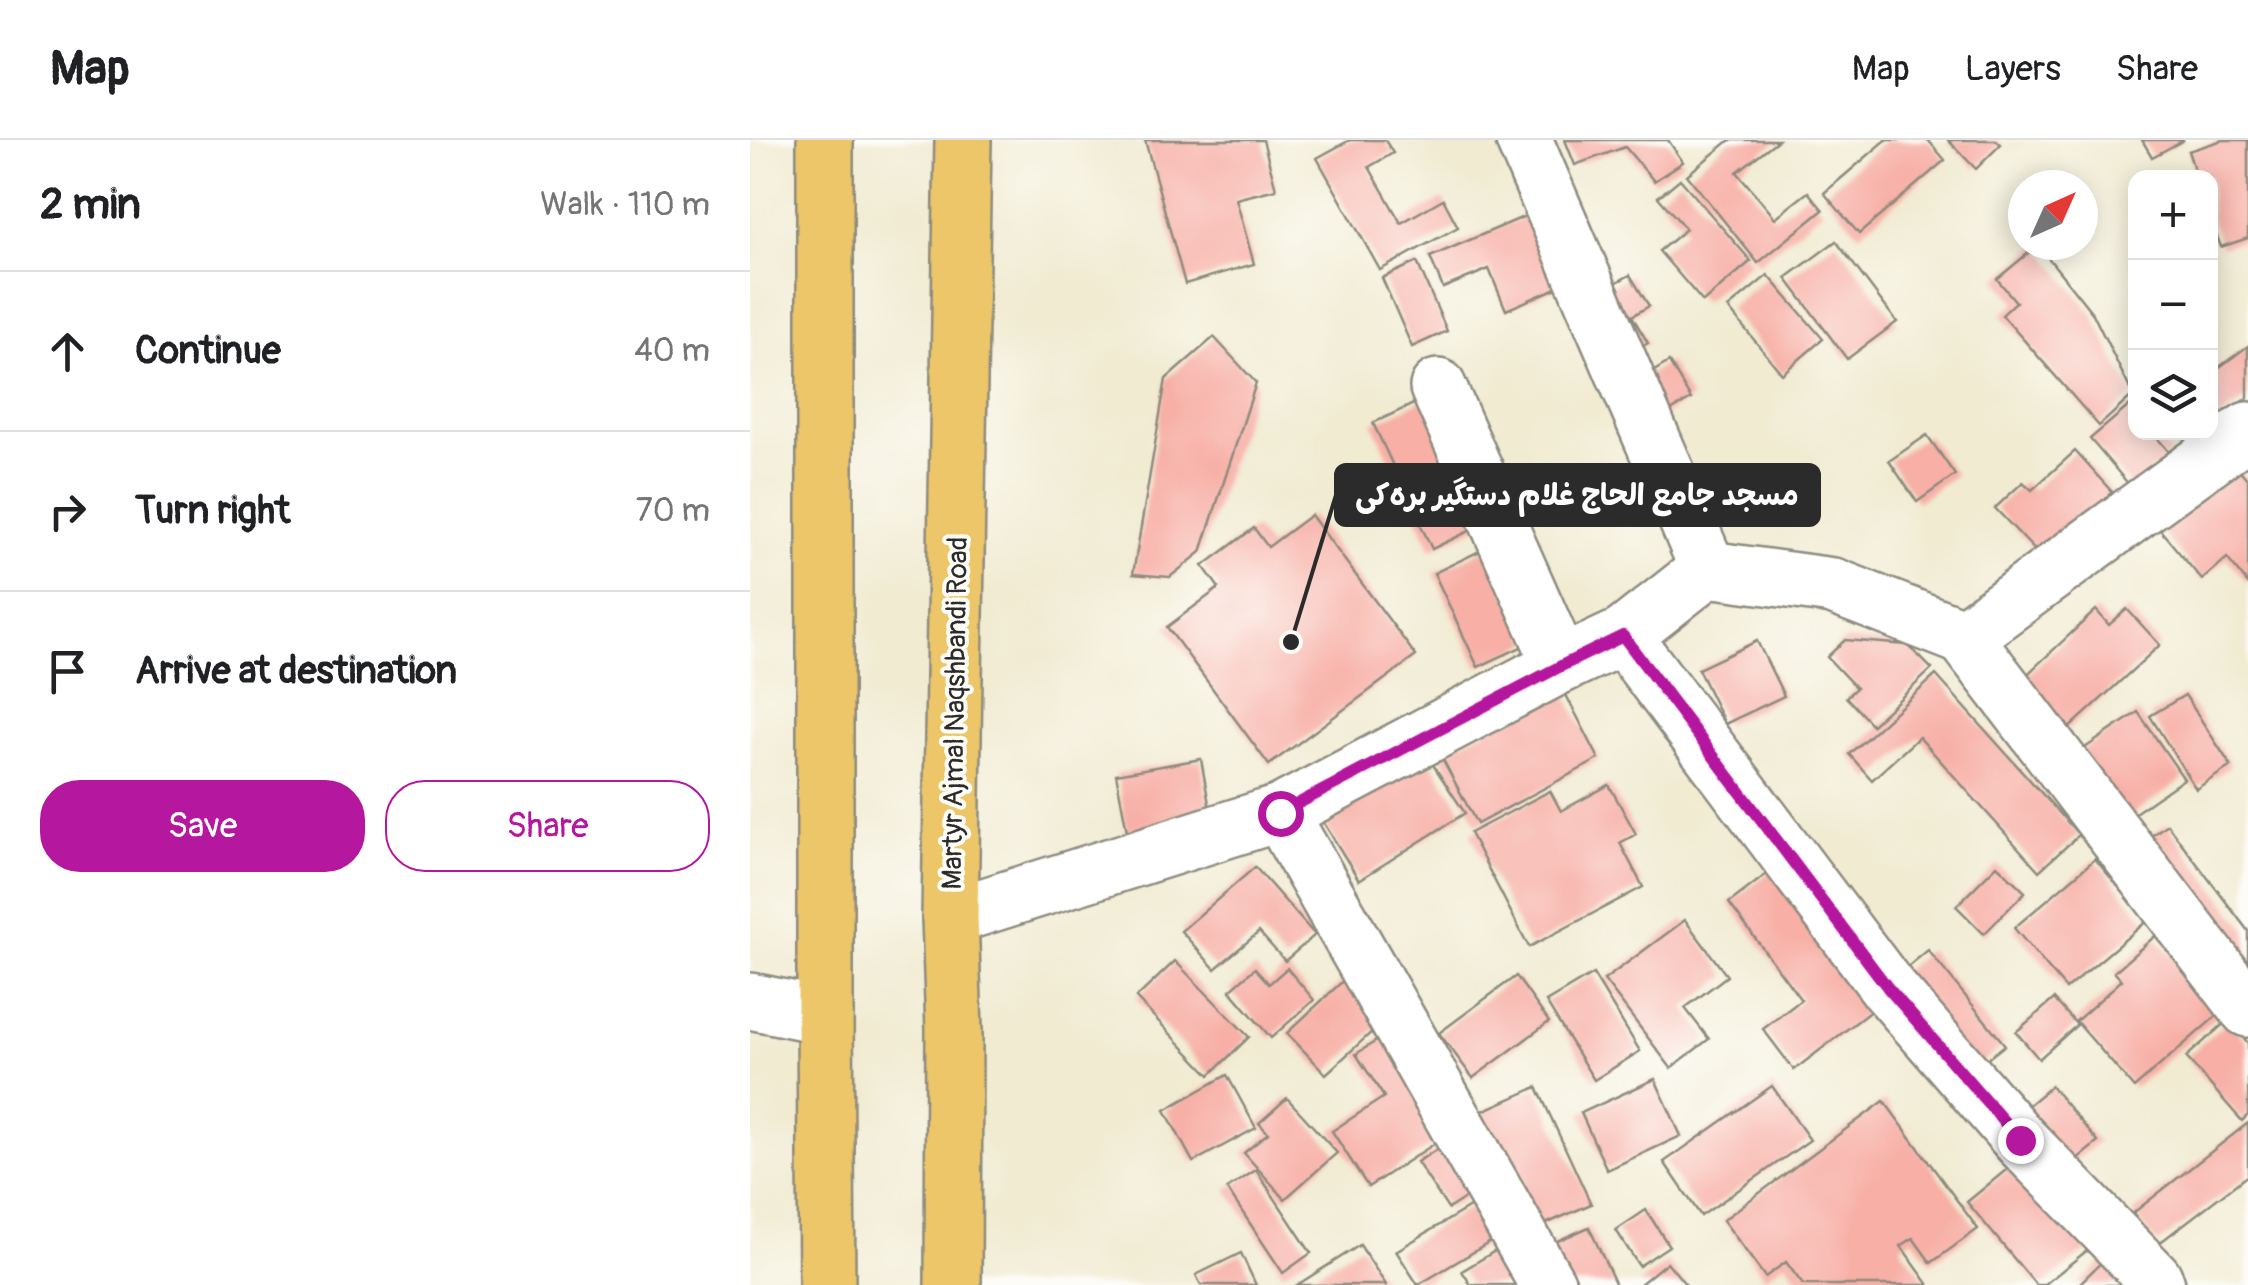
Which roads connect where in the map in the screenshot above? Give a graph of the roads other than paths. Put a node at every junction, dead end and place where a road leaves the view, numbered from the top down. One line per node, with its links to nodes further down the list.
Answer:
1 (825, 140): 14 (highway)
2 (964, 140): 11 (highway, Martyr Ajmal Naqshbandi Road)
3 (1524, 140): 6 (street)
4 (1438, 387): 9 (street)
5 (2248, 430): 8 (street)
6 (1708, 569): 7 (street); 8 (street)
7 (1623, 636): 9 (street); 18 (street)
8 (1964, 637): 13 (street)
9 (1561, 666): 10 (street)
10 (1280, 813): 11 (street); 17 (street)
11 (950, 917): 16 (highway, Martyr Ajmal Naqshbandi Road)
12 (750, 1001): 14 (street)
13 (2248, 1009)
14 (824, 1016): 15 (highway)
15 (827, 1285)
16 (953, 1285)
17 (1548, 1285)
18 (2157, 1285)

